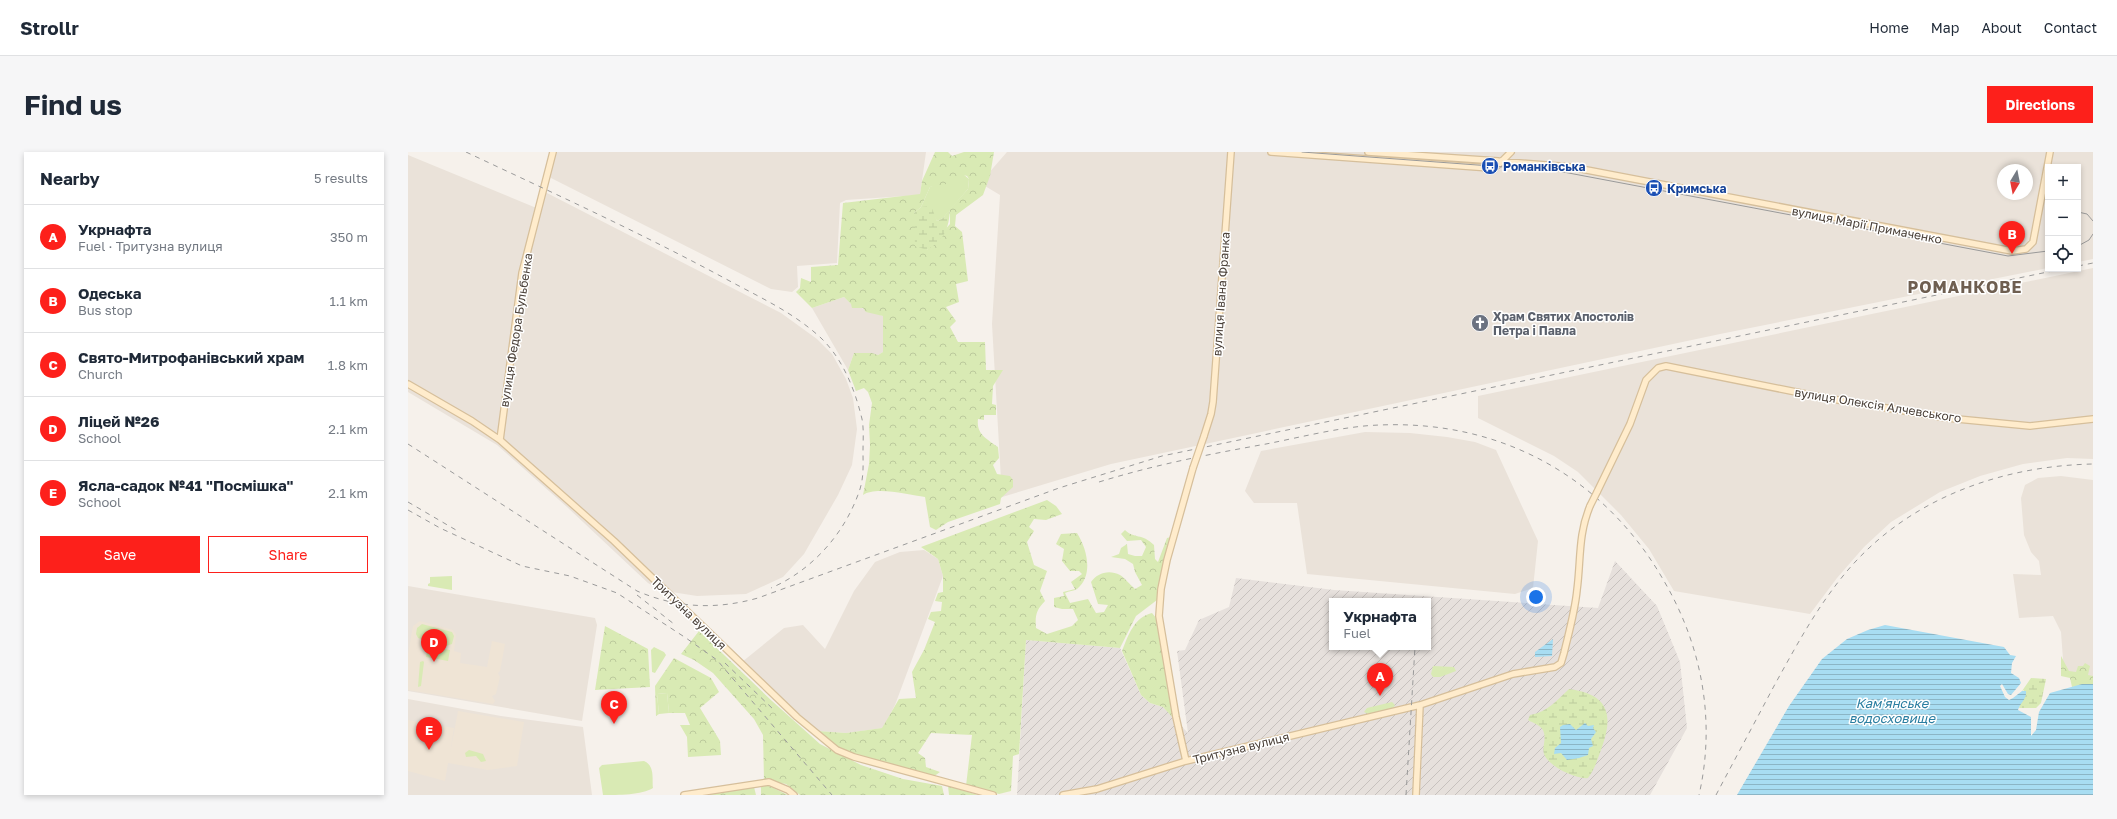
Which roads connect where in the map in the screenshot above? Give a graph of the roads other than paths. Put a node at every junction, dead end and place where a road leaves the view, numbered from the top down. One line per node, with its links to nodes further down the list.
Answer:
1 (552, 152): 10 (street, вулиця Федора Бульбенка)
2 (1231, 152): 13 (street, вулиця Івана Франка, bridge)
3 (1272, 152): 7 (street)
4 (1368, 152): 7 (street, вулиця Марії Примаченко)
5 (2050, 152): 7 (street, вулиця Марії Примаченко)
6 (1509, 154): 7 (street)
7 (1499, 162)
8 (408, 384): 10 (street, Тритузна вулиця)
9 (2093, 419): 11 (street, вулиця Олексія Алчевського, bridge)
10 (500, 440): 16 (street, Тритузна вулиця)
11 (1590, 506): 12 (street, Тритузна вулиця)
12 (1420, 705): 13 (street, Тритузна вулиця); 18 (street)
13 (1186, 761): 17 (street, Тритузна вулиця)
14 (684, 795): 15 (street)
15 (794, 795)
16 (993, 795)
17 (1063, 795)
18 (1416, 795)

